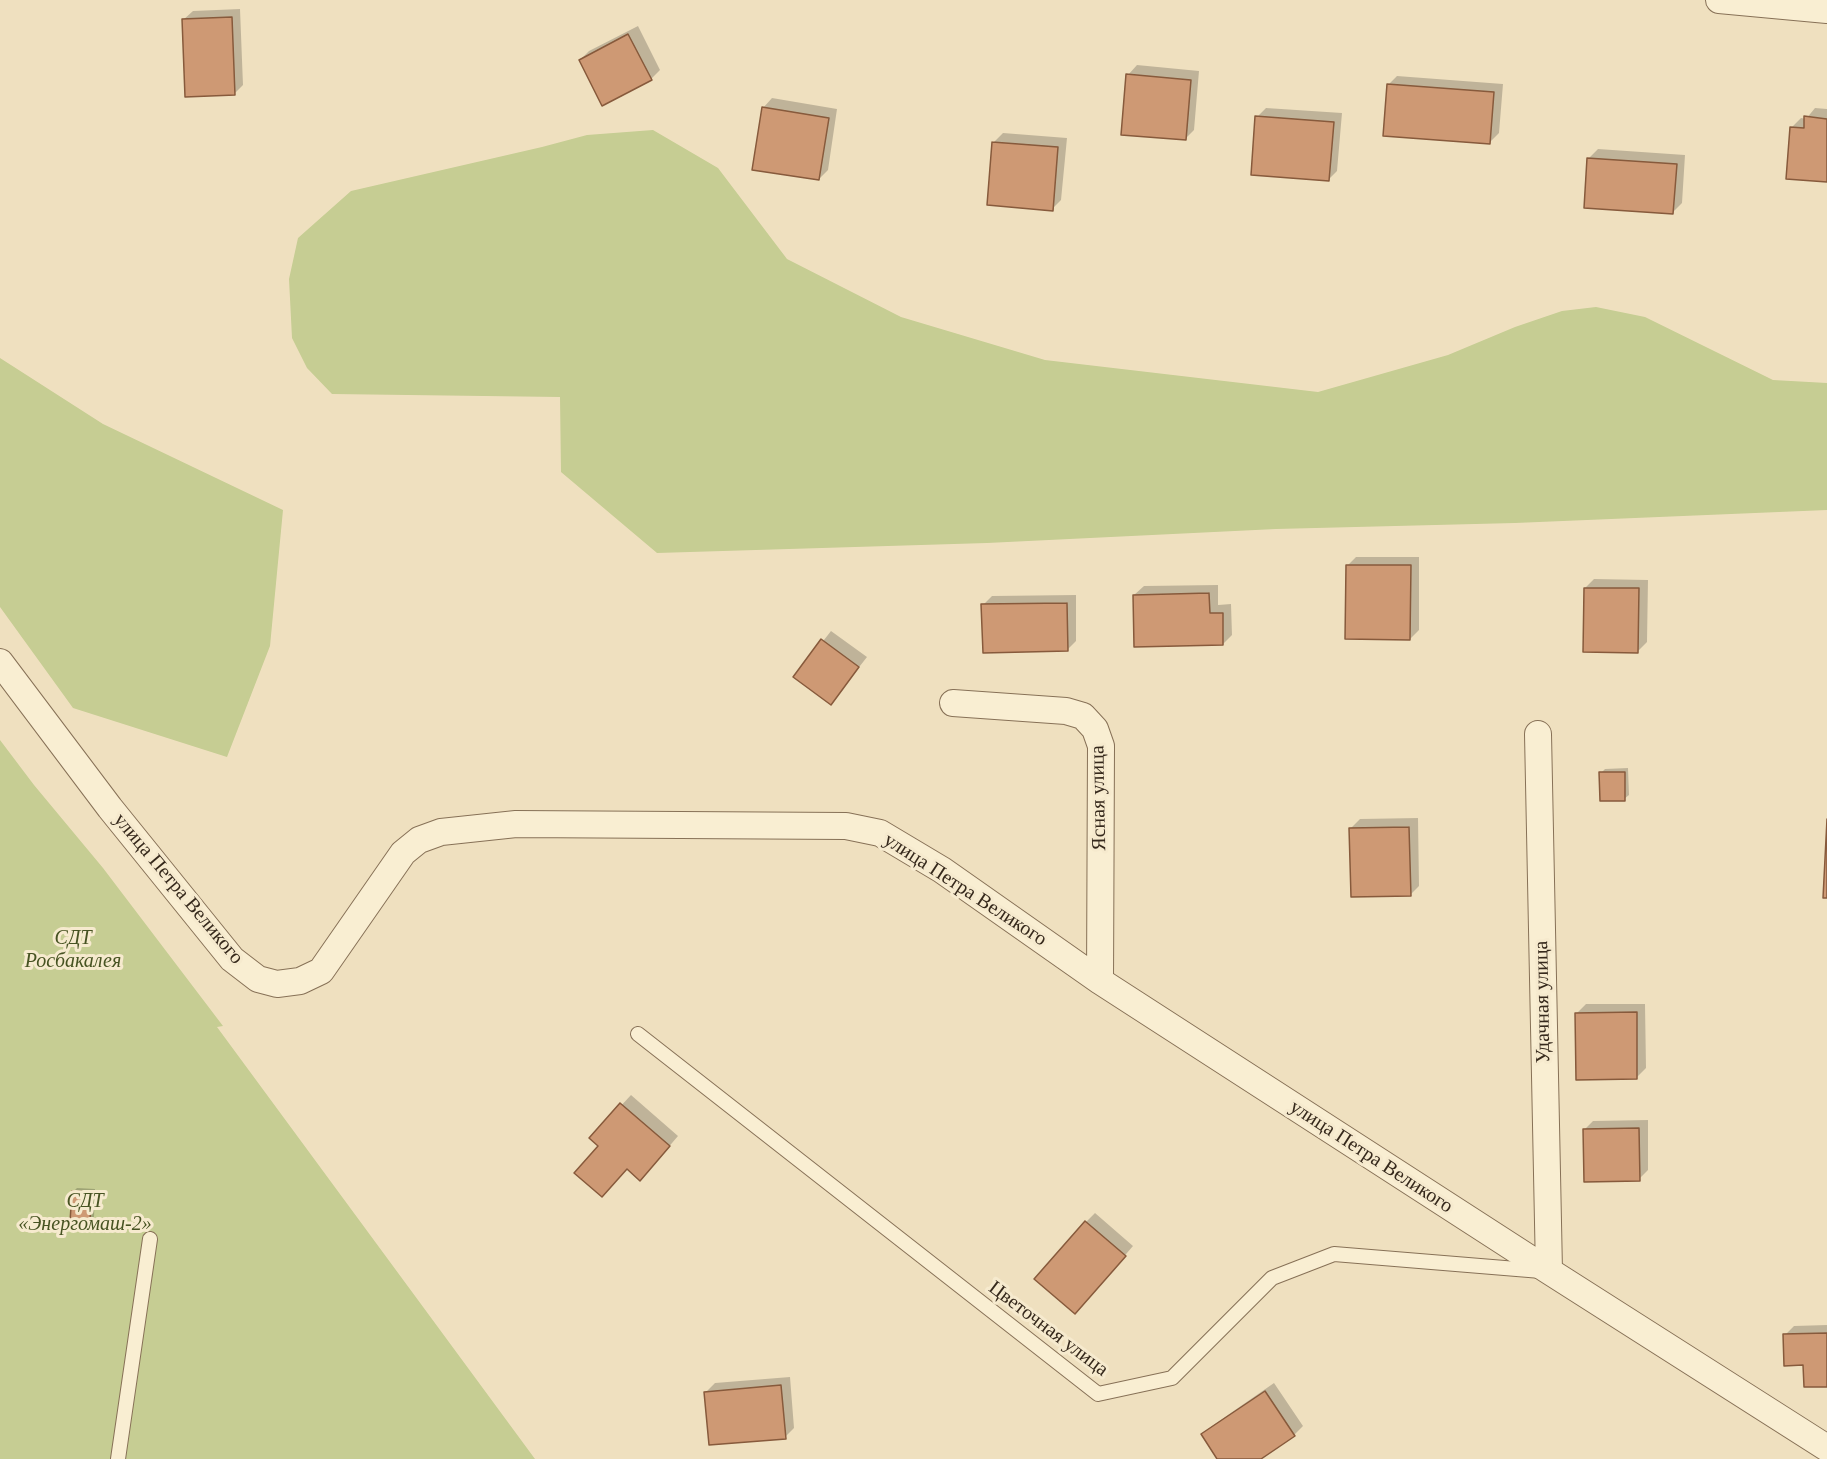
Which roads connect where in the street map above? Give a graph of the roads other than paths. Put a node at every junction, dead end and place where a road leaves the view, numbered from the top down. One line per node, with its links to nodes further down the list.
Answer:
1 (1719, 0): 2 (street)
2 (1827, 10)
3 (0, 662): 6 (street, улица Петра Великого)
4 (953, 703): 6 (street, Ясная улица)
5 (1538, 734): 9 (street, Удачная улица)
6 (1100, 981): 9 (street, улица Петра Великого)
7 (638, 1034): 9 (lane, Цветочная улица)
8 (150, 1239): 11 (lane)
9 (1549, 1271): 10 (street, улица Петра Великого)
10 (1827, 1448)
11 (118, 1459)

